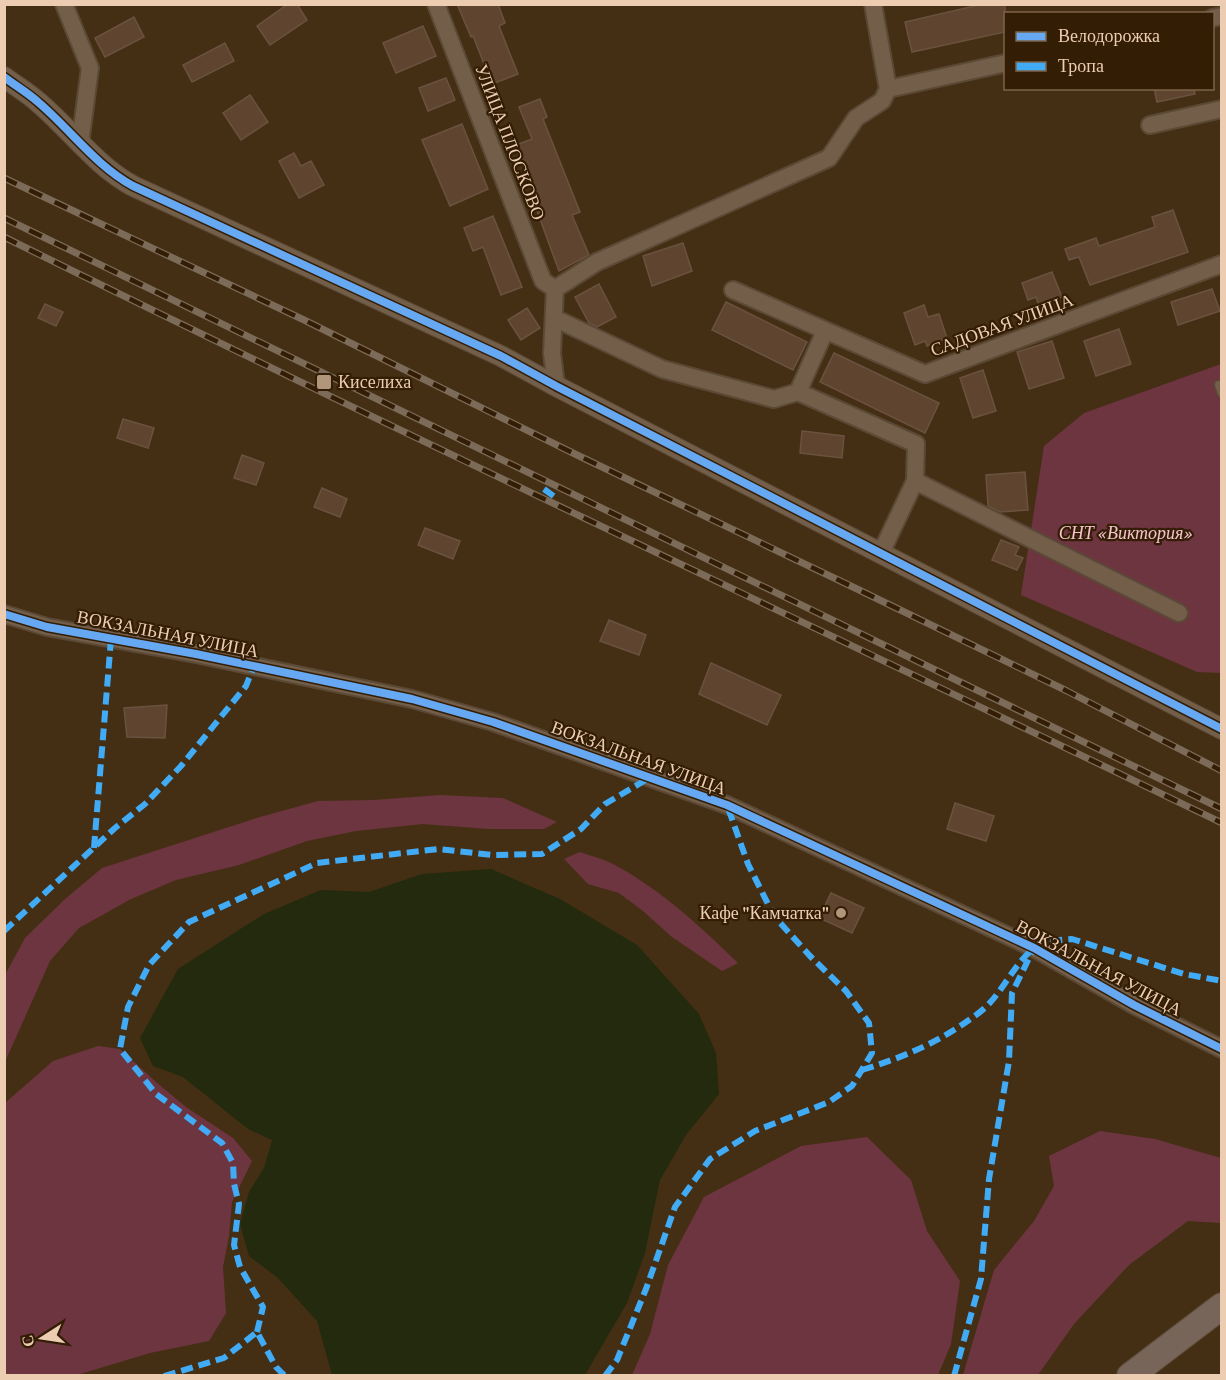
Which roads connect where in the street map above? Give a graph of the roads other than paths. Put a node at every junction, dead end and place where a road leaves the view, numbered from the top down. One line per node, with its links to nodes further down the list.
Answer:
1 (64, 4): 9 (street)
2 (435, 4): 11 (street, УЛИЦА ПЛОСКОВО)
3 (873, 4): 6 (street)
4 (1004, 63): 6 (street)
5 (4, 77): 9 (street)
6 (888, 89): 11 (street)
7 (1221, 109): 8 (street)
8 (1150, 125)
9 (80, 144): 16 (street)
10 (1221, 264): 14 (street, САДОВАЯ УЛИЦА)
11 (555, 289): 13 (street)
12 (733, 290): 14 (street, САДОВАЯ УЛИЦА)
13 (554, 318): 16 (street); 17 (street)
14 (825, 331): 17 (street)
15 (1221, 385): 18 (lane)
16 (556, 386): 20 (street)
17 (798, 392): 19 (street)
18 (1221, 393)
19 (915, 481): 20 (street); 21 (street)
20 (881, 553): 23 (street)
21 (1179, 613)
22 (4, 614): 24 (street, ВОКЗАЛЬНАЯ УЛИЦА)
23 (1221, 729)
24 (1221, 1049)
25 (1221, 1306): 26 (main road)
26 (1130, 1376)

